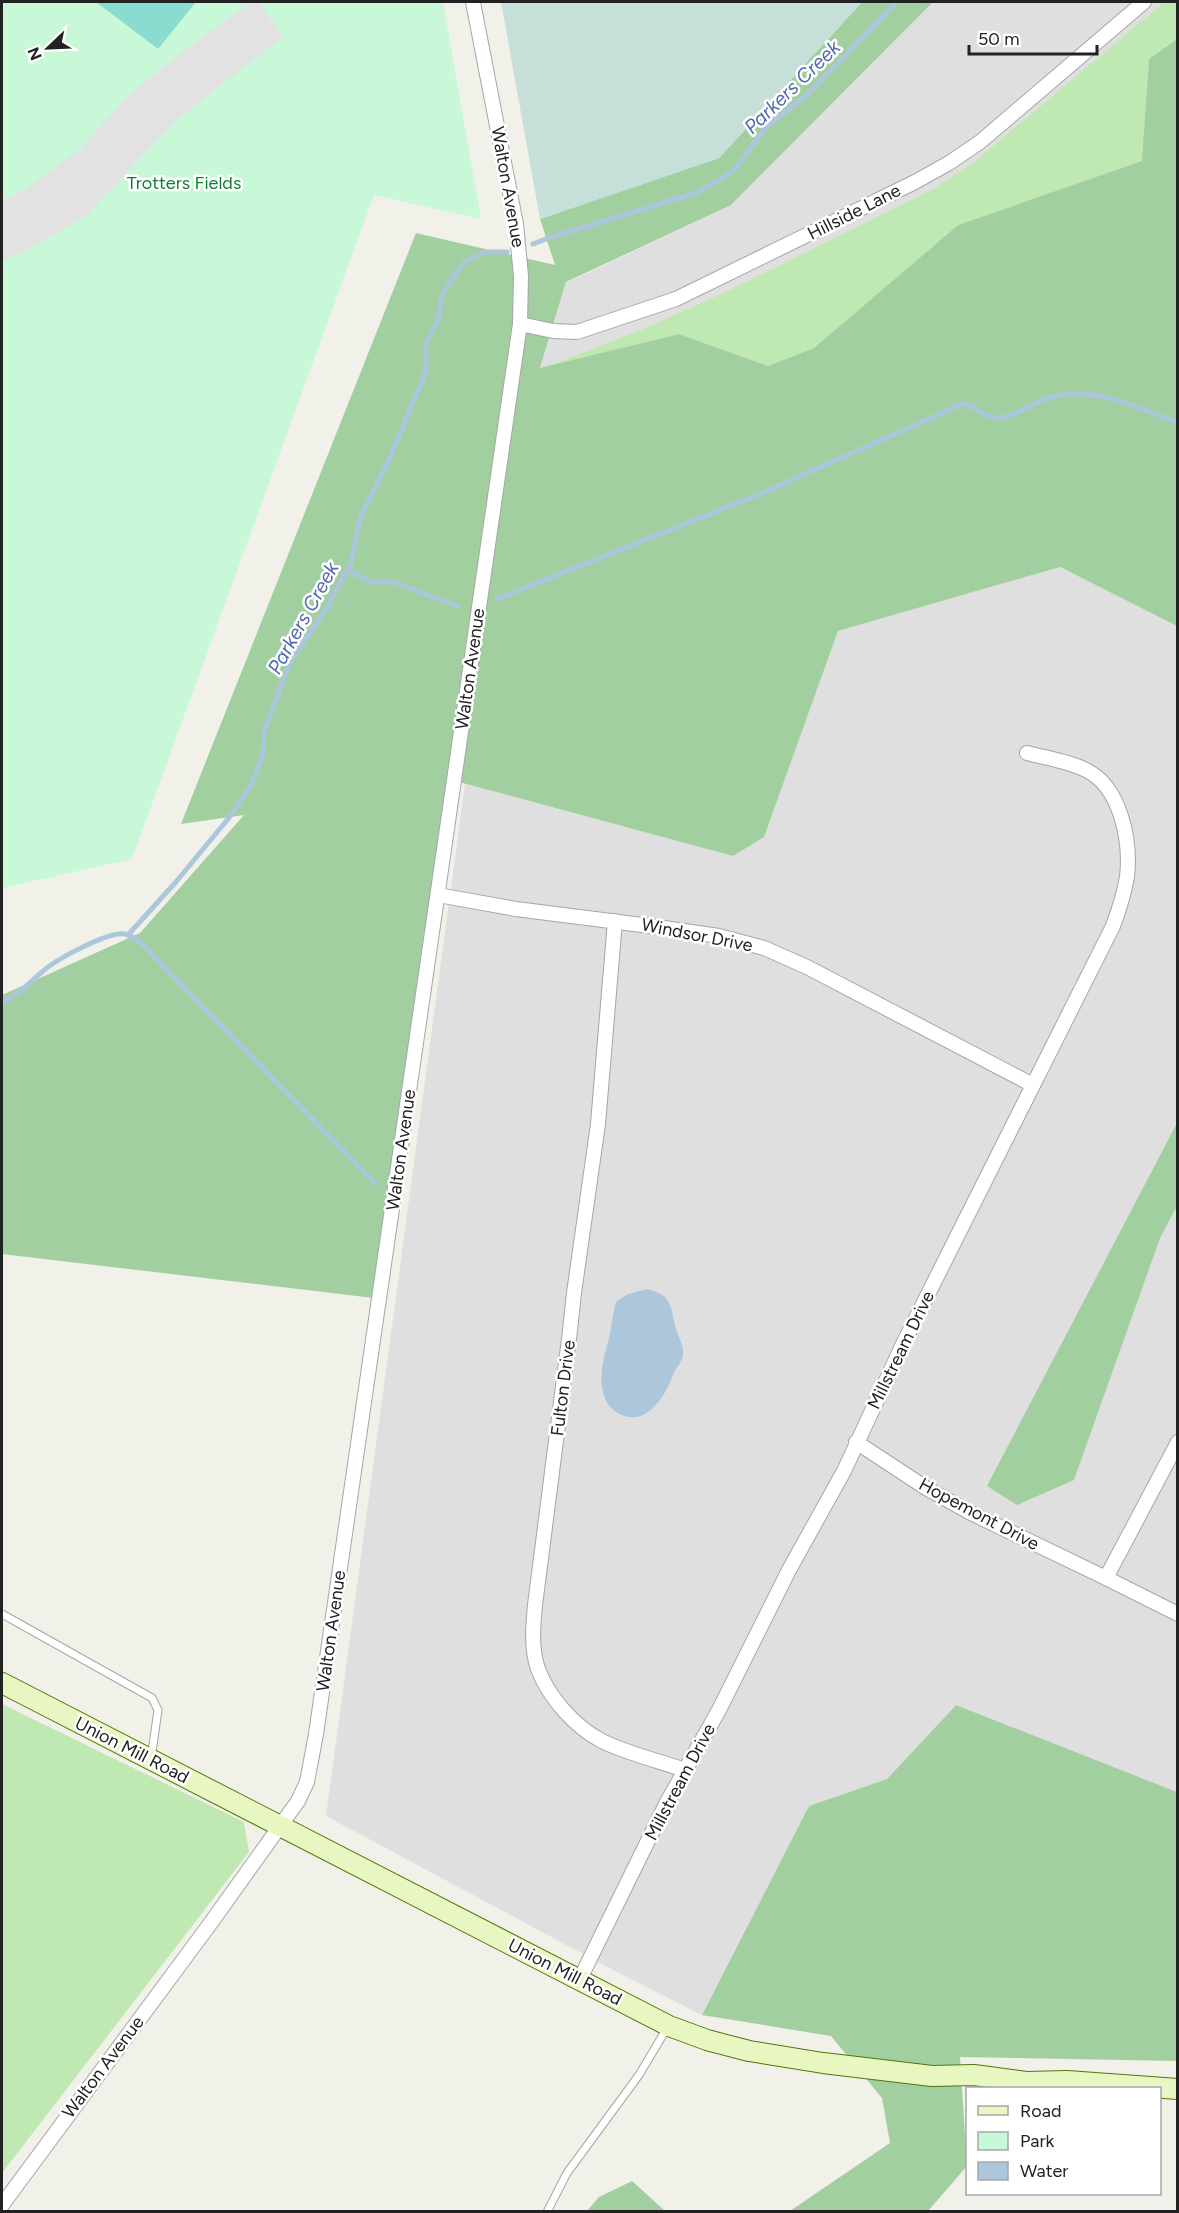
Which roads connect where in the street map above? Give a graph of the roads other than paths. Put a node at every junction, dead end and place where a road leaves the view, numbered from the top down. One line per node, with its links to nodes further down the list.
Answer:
1 (473, 2): 3 (street, Walton Avenue)
2 (1144, 2): 3 (street, Hillside Lane)
3 (520, 324): 5 (street, Walton Avenue)
4 (1028, 753): 7 (street, Millstream Drive)
5 (438, 895): 6 (street, Windsor Drive); 16 (street, Walton Avenue)
6 (615, 921): 7 (street, Windsor Drive); 15 (street, Fulton Drive)
7 (1033, 1084): 8 (street, Millstream Drive)
8 (856, 1442): 10 (street, Hopemont Drive); 15 (street, Millstream Drive)
9 (1178, 1442): 10 (street)
10 (1106, 1578): 12 (street, Hopemont Drive)
11 (2, 1614): 14 (lane)
12 (1178, 1614)
13 (2, 1683): 14 (street, Union Mill Road)
14 (151, 1760): 16 (street, Union Mill Road)
15 (685, 1770): 17 (street, Millstream Drive)
16 (280, 1826): 17 (street, Union Mill Road); 22 (street, Walton Avenue)
17 (580, 1979): 18 (street, Union Mill Road)
18 (669, 2026): 19 (street, Union Mill Road); 23 (lane)
19 (1150, 2087)
20 (1161, 2088): 21 (street, Union Mill Road)
21 (1178, 2089)
22 (2, 2205)
23 (547, 2211)

